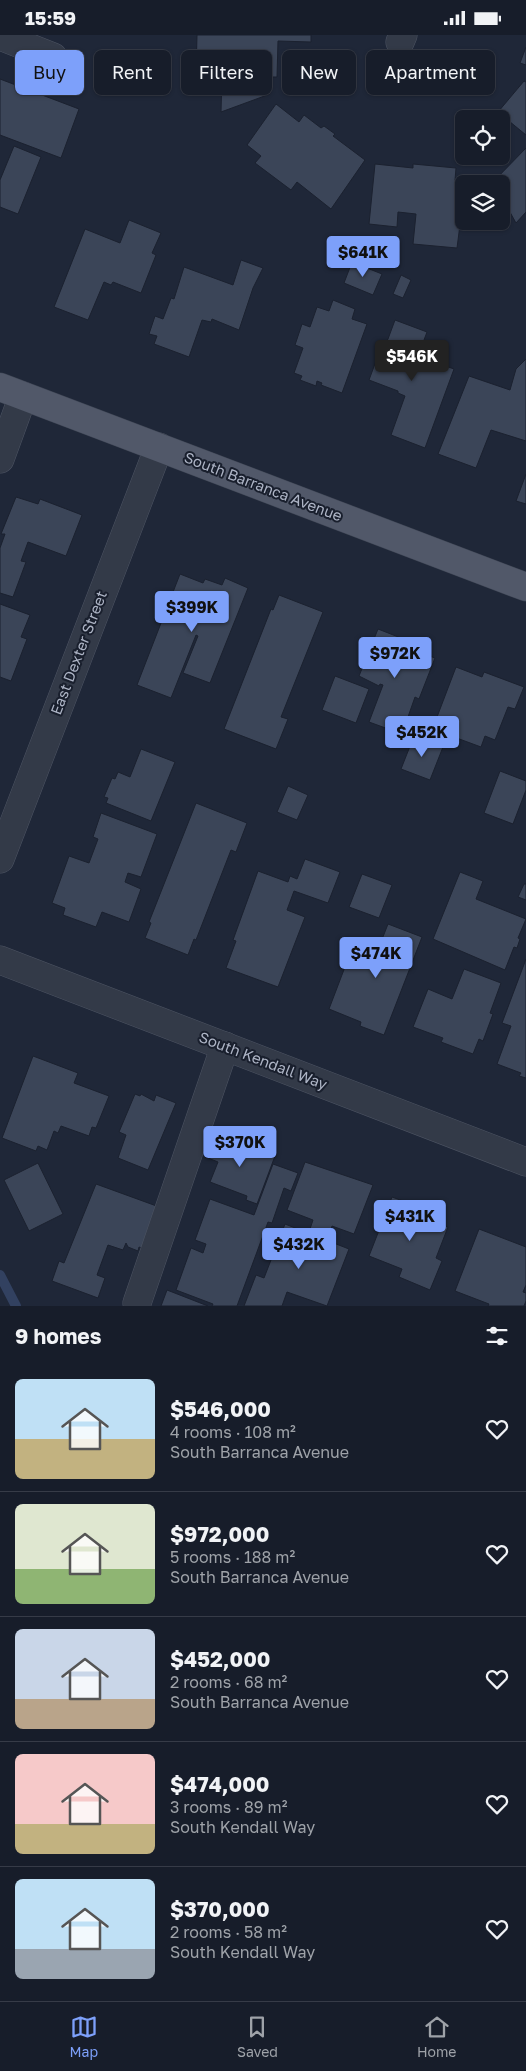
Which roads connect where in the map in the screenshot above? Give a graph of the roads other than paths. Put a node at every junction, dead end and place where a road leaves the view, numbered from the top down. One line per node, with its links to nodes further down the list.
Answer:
1 (0, 36): 2 (street)
2 (35, 50)
3 (11, 392): 4 (main road, South Barranca Avenue); 5 (street)
4 (159, 447): 6 (main road, South Barranca Avenue); 7 (street, East Dexter Street)
5 (0, 459)
6 (526, 587)
7 (0, 859)
8 (0, 960): 9 (street, South Kendall Way)
9 (225, 1046): 10 (street, South Kendall Way); 11 (street)
10 (526, 1162)
11 (137, 1303)

